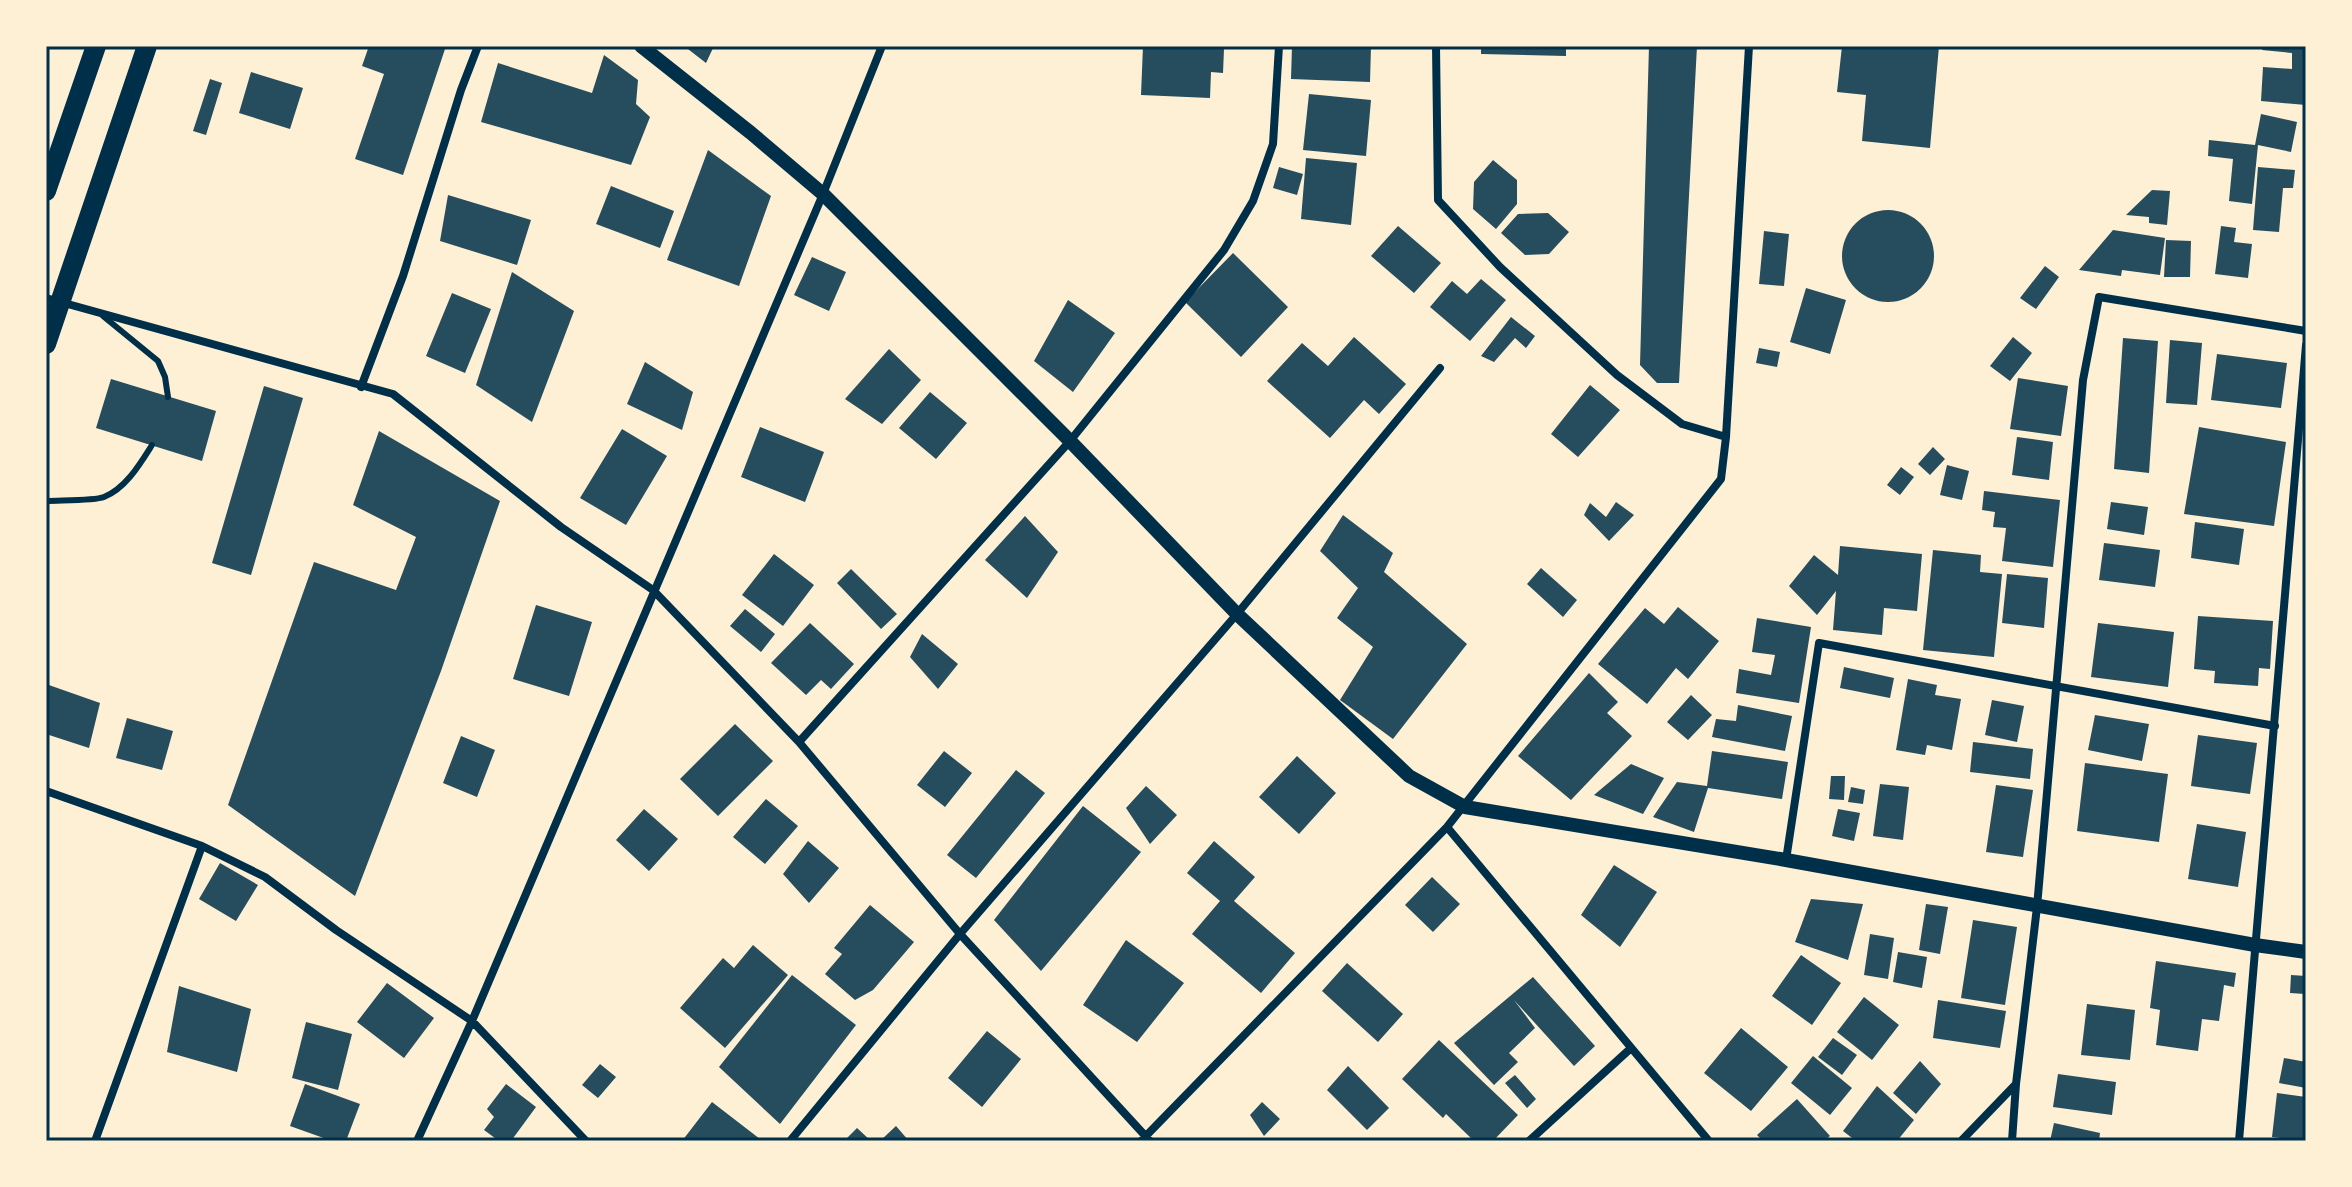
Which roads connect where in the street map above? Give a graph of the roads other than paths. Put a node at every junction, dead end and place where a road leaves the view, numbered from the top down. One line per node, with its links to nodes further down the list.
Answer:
1 (96, 46): 9 (main road)
2 (147, 46): 11 (main road)
3 (478, 46): 17 (street)
4 (641, 46): 10 (street)
5 (882, 46): 10 (street)
6 (1279, 46): 20 (street)
7 (1436, 46): 19 (street)
8 (1749, 46): 19 (street)
9 (46, 191)
10 (823, 194): 20 (street); 23 (street)
11 (53, 300): 12 (street); 14 (main road)
12 (102, 314): 17 (street); 18 (lane)
13 (2306, 331): 25 (street)
14 (46, 344)
15 (2306, 345): 26 (street)
16 (1440, 368): 24 (street)
17 (361, 387): 23 (street)
18 (168, 397)
19 (1726, 437): 29 (street)
20 (1070, 441): 24 (street); 27 (street)
21 (152, 445): 22 (lane)
22 (46, 501)
23 (653, 590): 27 (street); 37 (street)
24 (1237, 614): 29 (street); 34 (street)
25 (2055, 687): 26 (street); 32 (street); 33 (street)
26 (2275, 726): 35 (street)
27 (799, 742): 34 (street)
28 (46, 791): 31 (street)
29 (1465, 807): 30 (street); 32 (street)
30 (1447, 827): 38 (street); 40 (street)
31 (202, 846): 37 (street); 41 (street)
32 (1786, 860): 33 (street)
33 (2037, 907): 35 (street); 39 (street)
34 (960, 934): 40 (street); 44 (street)
35 (2255, 945): 36 (street); 49 (street)
36 (2306, 952)
37 (472, 1021): 42 (street); 43 (street)
38 (1630, 1049): 45 (street); 46 (street)
39 (2016, 1084): 47 (street); 48 (street)
40 (1145, 1139)
41 (95, 1141)
42 (417, 1141)
43 (586, 1141)
44 (790, 1141)
45 (1529, 1141)
46 (1709, 1141)
47 (1961, 1141)
48 (2012, 1141)
49 (2239, 1141)

